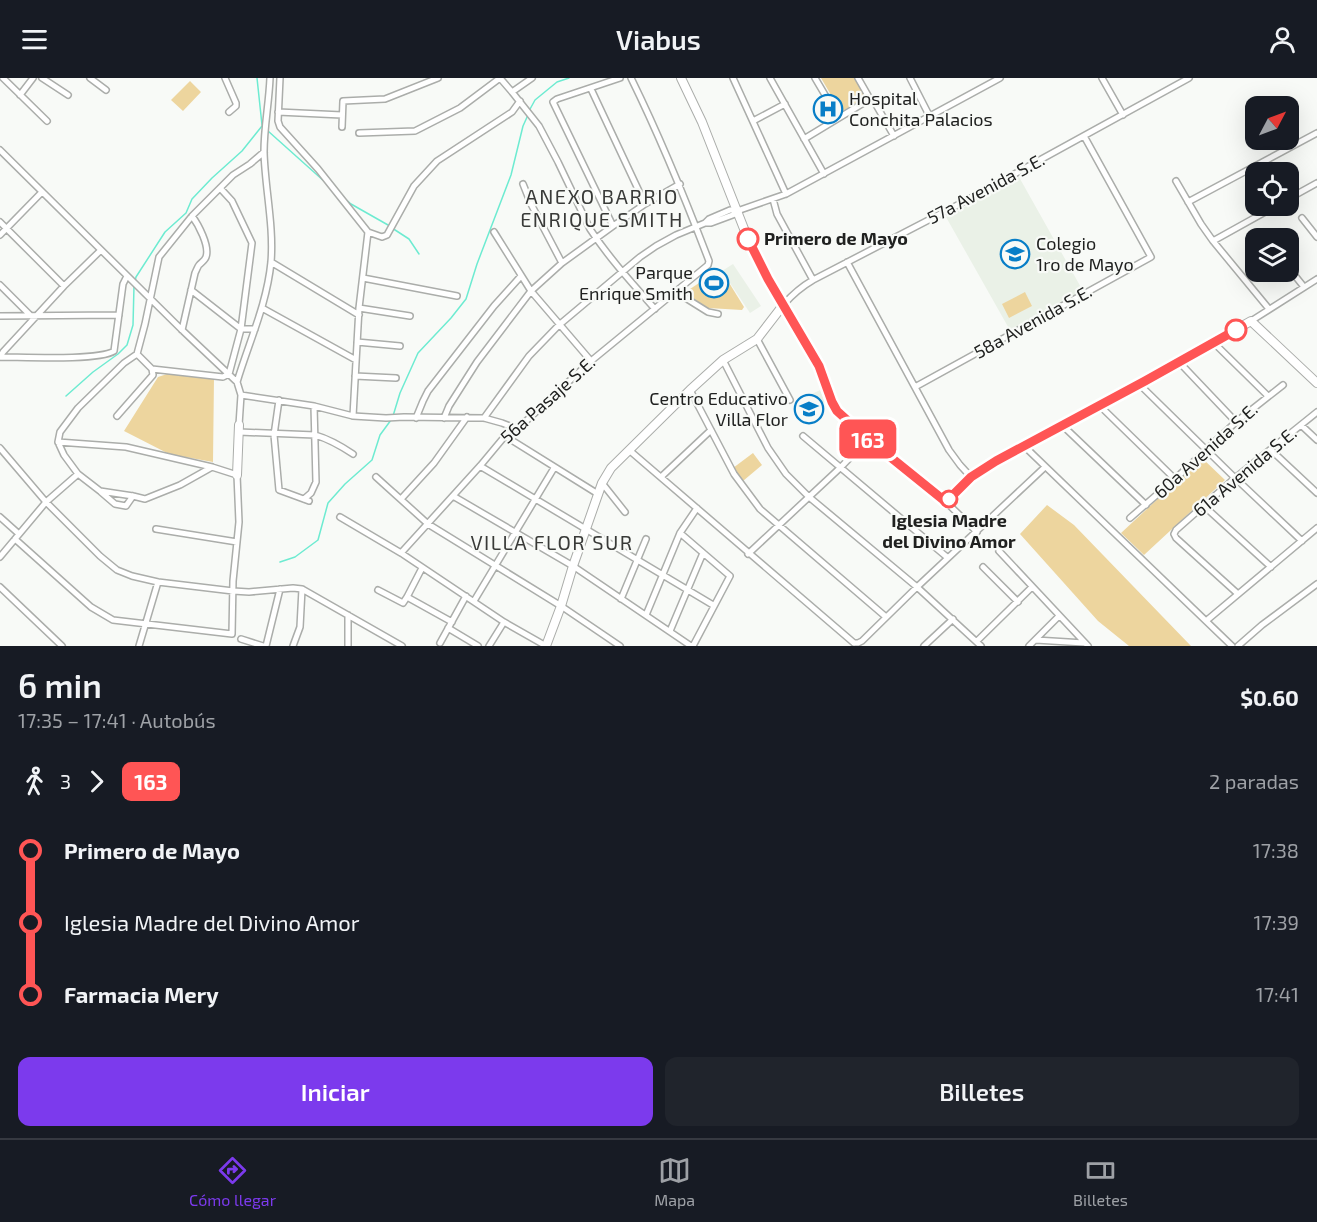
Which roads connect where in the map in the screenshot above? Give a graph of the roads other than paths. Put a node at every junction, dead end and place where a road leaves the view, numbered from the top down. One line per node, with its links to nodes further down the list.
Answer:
1 (3, 78): 25 (street)
2 (33, 78): 25 (street)
3 (42, 78): 26 (street)
4 (90, 78): 23 (street)
5 (225, 78): 30 (street)
6 (270, 78): 45 (street)
7 (280, 78): 31 (street)
8 (438, 78): 32 (street)
9 (500, 78): 24 (street); 39 (street)
10 (531, 78): 24 (street)
11 (620, 78): 22 (street)
12 (631, 78): 50 (street)
13 (681, 78): 58 (street)
14 (733, 78): 36 (street)
15 (771, 78): 29 (street)
16 (815, 78): 34 (street)
17 (858, 78): 27 (street)
18 (910, 78): 35 (street)
19 (1000, 78): 35 (street)
20 (1102, 78): 33 (street)
21 (1190, 78): 33 (street, 57a Avenida S.E.)
22 (591, 89): 57 (street); 63 (street)
23 (106, 90)
24 (512, 92): 28 (street)
25 (21, 95): 37 (street)
26 (68, 95)
27 (870, 99): 34 (street); 41 (street)
28 (521, 103): 66 (street); 70 (street)
29 (785, 104): 36 (street); 43 (street)
30 (229, 112)
31 (278, 112): 32 (street); 66 (street)
32 (342, 115): 38 (street)
33 (1123, 115): 42 (street, 57a Avenida S.E.)
34 (838, 117): 43 (street)
35 (930, 117): 41 (street)
36 (753, 121): 54 (street)
37 (47, 122)
38 (342, 127)
39 (359, 133)
40 (1317, 133): 56 (street)
41 (894, 136): 46 (street)
42 (1084, 136): 74 (street, 57a Avenida S.E.); 125 (street, 58a Avenida S.E.)
43 (804, 139): 46 (street)
44 (0, 150): 52 (street)
45 (264, 152): 51 (street); 73 (street)
46 (824, 174): 54 (street)
47 (1176, 181): 56 (street)
48 (1317, 183): 53 (street)
49 (523, 184): 75 (street)
50 (680, 184): 57 (street); 64 (street)
51 (220, 188): 59 (street); 104 (street)
52 (42, 192): 65 (street); 72 (street)
53 (1299, 193)
54 (786, 195): 55 (street)
55 (772, 199): 58 (street); 81 (street)
56 (1188, 202): 71 (street)
57 (645, 204): 63 (street)
58 (738, 210): 64 (street); 91 (street)
59 (192, 216): 86 (street); 90 (street)
60 (1258, 216): 71 (street)
61 (1302, 218): 69 (street)
62 (0, 222): 65 (street)
63 (613, 225): 70 (street)
64 (696, 227): 76 (street); 88 (street, 56a Pasaje S.E.)
65 (6, 228): 68 (street); 84 (street)
66 (368, 232): 79 (street)
67 (494, 232): 78 (street)
68 (0, 235)
69 (1317, 237)
70 (597, 239): 75 (street); 76 (street)
71 (1213, 241): 94 (street)
72 (101, 250): 77 (street); 84 (street)
73 (271, 262): 92 (street); 95 (street)
74 (847, 262): 81 (street, 57a Avenida S.E.); 125 (street)
75 (562, 263): 87 (street)
76 (623, 272): 93 (street); 103 (street)
77 (127, 276): 90 (street); 99 (street)
78 (520, 276): 87 (street); 137 (street)
79 (363, 278): 89 (street); 95 (street)
80 (1317, 279): 85 (street)
81 (813, 280): 91 (street, 57a Avenida S.E.)
82 (1299, 281): 85 (street)
83 (0, 285): 97 (street)
84 (64, 286): 98 (street)
85 (1304, 287): 94 (street)
86 (191, 290): 104 (street); 106 (street)
87 (531, 291): 103 (street); 138 (street)
88 (676, 292): 93 (street, 56a Pasaje S.E.); 96 (street)
89 (457, 296)
90 (150, 299): 106 (street); 111 (street)
91 (784, 304): 107 (street, 57a Avenida S.E.); 150 (street)
92 (262, 308): 105 (street); 113 (street)
93 (654, 309): 115 (street, 56a Pasaje S.E.)
94 (1269, 309): 102 (street)
95 (359, 312): 101 (street); 108 (street)
96 (718, 314)
97 (30, 315): 98 (street); 100 (street)
98 (38, 315): 99 (street); 112 (street)
99 (119, 315): 112 (street)
100 (0, 316)
101 (410, 316)
102 (1251, 321): 109 (street); 122 (street)
103 (559, 325): 115 (street); 139 (street)
104 (241, 329): 105 (street); 118 (street)
105 (255, 329): 121 (street)
106 (182, 330): 118 (street)
107 (757, 339): 114 (street, 57a Avenida S.E.); 130 (street)
108 (357, 342): 110 (street); 113 (street)
109 (1214, 343): 116 (street); 128 (street)
110 (400, 346)
111 (137, 354): 117 (street); 152 (street)
112 (0, 357)
113 (356, 360): 119 (street)
114 (723, 360): 126 (street, 57a Avenida S.E.); 177 (street)
115 (591, 362): 143 (street, 56a Pasaje S.E.)
116 (1179, 362): 123 (street); 140 (street)
117 (153, 369): 118 (street); 134 (street)
118 (229, 374): 121 (street)
119 (355, 375): 120 (street); 135 (street)
120 (396, 378)
121 (237, 382): 127 (street)
122 (1317, 383)
123 (1139, 384): 131 (street); 156 (street)
124 (1283, 385): 128 (street, 60a Avenida S.E.)
125 (915, 387): 168 (street)
126 (690, 390): 145 (street); 155 (street, 57a Avenida S.E.)
127 (241, 395): 129 (street); 144 (street)
128 (1268, 396): 140 (street, 60a Avenida S.E.)
129 (279, 400): 132 (street); 146 (street)
130 (790, 400)
131 (1099, 405): 141 (street); 170 (street)
132 (314, 406): 135 (street); 147 (street)
133 (1317, 412): 142 (street, 61a Avenida S.E.)
134 (117, 416)
135 (354, 416): 137 (street)
136 (466, 417): 138 (street); 139 (street); 178 (street)
137 (416, 418): 138 (street)
138 (444, 418)
139 (484, 418): 143 (street)
140 (1236, 422): 156 (street, 60a Avenida S.E.)
141 (1062, 425): 153 (street); 182 (street)
142 (1301, 425): 151 (street); 157 (street, 61a Avenida S.E.)
143 (515, 428): 148 (street, 56a Pasaje S.E.)
144 (239, 429): 146 (street); 165 (street)
145 (711, 430): 167 (street); 190 (street)
146 (274, 435): 147 (street); 147 (street)
147 (315, 435): 158 (street)
148 (505, 436): 159 (street, 56a Pasaje S.E.); 163 (street)
149 (803, 436): 160 (street)
150 (868, 439): 160 (street); 181 (street)
151 (1317, 441)
152 (58, 442): 162 (street); 164 (street)
153 (1023, 445): 161 (street); 168 (street)
154 (0, 448): 180 (street)
155 (629, 450): 167 (street); 171 (street, 57a Avenida S.E.)
156 (1206, 450): 169 (street); 170 (street, 60a Avenida S.E.)
157 (1271, 450): 169 (street, 61a Avenida S.E.); 173 (street)
158 (353, 454)
159 (480, 466): 176 (street, 56a Pasaje S.E.); 179 (street)
160 (841, 467): 177 (street); 206 (street)
161 (1045, 467): 195 (street); 237 (street)
162 (212, 468): 165 (street); 175 (street)
163 (554, 468): 174 (street); 179 (street)
164 (78, 474): 172 (street); 180 (street)
165 (237, 475): 200 (street)
166 (376, 477): 178 (street)
167 (661, 477): 184 (street)
168 (971, 477): 181 (street)
169 (1235, 478): 183 (street, 61a Avenida S.E.); 199 (street)
170 (1175, 479): 182 (street, 60a Avenida S.E.)
171 (602, 483): 174 (street, 57a Avenida S.E.); 185 (street)
172 (100, 491): 175 (street); 175 (street)
173 (1317, 493)
174 (598, 494): 193 (street, 57a Avenida S.E.)
175 (133, 496)
176 (453, 496): 189 (street, 56a Pasaje S.E.); 194 (street)
177 (809, 497): 190 (street); 217 (street)
178 (401, 499): 189 (street)
179 (536, 500): 193 (street); 194 (street)
180 (46, 502): 197 (street); 214 (street)
181 (946, 502): 195 (street)
182 (1146, 505): 188 (street, 60a Avenida S.E.)
183 (1204, 506): 211 (street); 224 (street, 61a Avenida S.E.)
184 (697, 508): 196 (street); 204 (street)
185 (626, 512)
186 (0, 517): 197 (street)
187 (340, 517): 202 (street)
188 (1130, 518)
189 (428, 524): 202 (street, 56a Pasaje S.E.); 208 (street)
190 (778, 525): 204 (street); 235 (street)
191 (1317, 528): 199 (street)
192 (156, 529): 200 (street)
193 (586, 530): 207 (street); 209 (street, 57a Avenida S.E.)
194 (516, 532): 208 (street); 209 (street)
195 (977, 532): 206 (street)
196 (680, 533): 203 (street); 213 (street)
197 (17, 537): 205 (street); 240 (street)
198 (646, 539): 207 (street)
199 (1302, 541): 211 (street)
200 (237, 542): 223 (street)
201 (999, 551): 218 (street)
202 (400, 553): 212 (street)
203 (704, 553): 222 (street); 230 (street)
204 (748, 554): 248 (street)
205 (0, 557)
206 (948, 558): 217 (street)
207 (637, 560): 213 (street); 227 (street)
208 (496, 565): 228 (street); 231 (street)
209 (573, 566): 227 (street); 231 (street, 57a Avenida S.E.)
210 (983, 567): 229 (street)
211 (1271, 567): 224 (street)
212 (422, 568): 225 (street); 226 (street)
213 (662, 575): 222 (street); 233 (street)
214 (158, 582): 223 (street); 240 (street)
215 (1317, 584): 265 (street)
216 (0, 587): 250 (street)
217 (917, 587): 235 (street); 236 (street)
218 (1032, 587): 229 (street); 234 (street)
219 (279, 589): 220 (street); 223 (street); 252 (street)
220 (302, 589): 232 (street); 253 (street)
221 (378, 590): 226 (street)
222 (687, 590): 230 (street); 242 (street)
223 (233, 591): 240 (street)
224 (1238, 594): 237 (street)
225 (466, 596): 228 (street); 238 (street)
226 (407, 597): 238 (street)
227 (621, 599): 233 (street)
228 (474, 601): 239 (street)
229 (1018, 602): 247 (street)
230 (713, 605): 261 (street)
231 (561, 606): 259 (street, 57a Avenida S.E.); 260 (street)
232 (348, 615): 243 (street); 254 (street)
233 (646, 615): 242 (street)
234 (1059, 616): 245 (street); 249 (street)
235 (886, 617): 248 (street)
236 (953, 619): 247 (street); 262 (street)
237 (1206, 621): 264 (street)
238 (452, 622): 241 (street)
239 (504, 622): 258 (street); 259 (street)
240 (144, 625): 251 (street)
241 (448, 628): 246 (street); 257 (street)
242 (670, 632): 261 (street)
243 (384, 636): 255 (street); 256 (street)
244 (241, 639): 252 (street)
245 (1036, 640): 249 (street); 263 (street)
246 (440, 643)
247 (979, 644)
248 (854, 645)
249 (1086, 645)
250 (62, 646)
251 (140, 646)
252 (265, 646)
253 (293, 646)
254 (348, 646)
255 (384, 646)
256 (402, 646)
257 (478, 646)
258 (489, 646)
259 (546, 646)
260 (620, 646)
261 (692, 646)
262 (924, 646)
263 (1029, 646)
264 (1232, 646)
265 (1238, 646)

